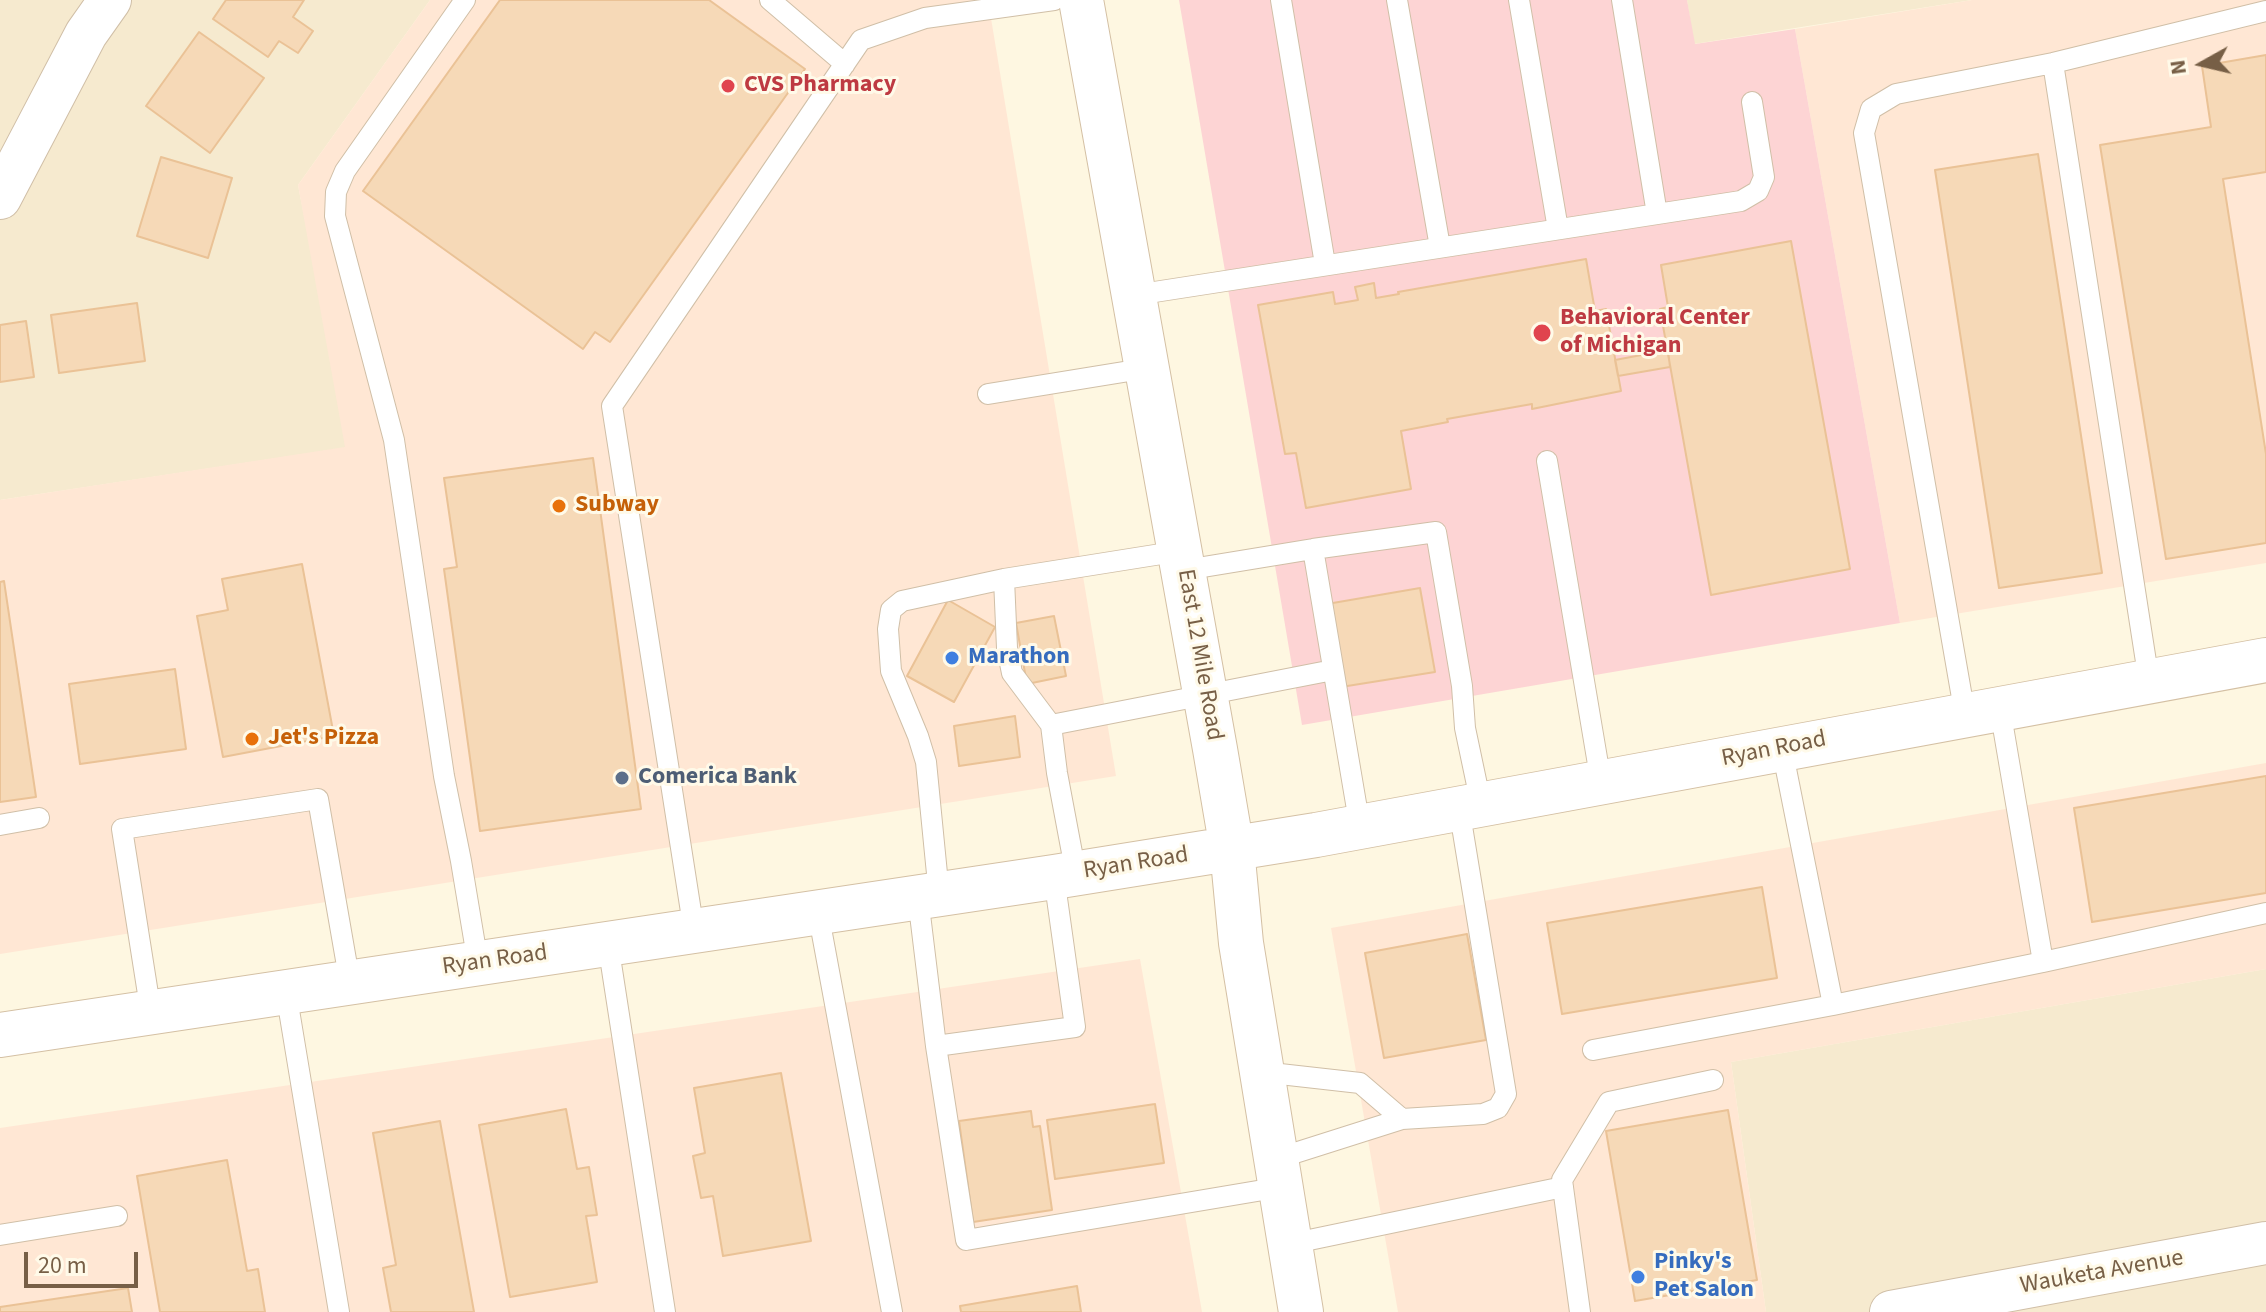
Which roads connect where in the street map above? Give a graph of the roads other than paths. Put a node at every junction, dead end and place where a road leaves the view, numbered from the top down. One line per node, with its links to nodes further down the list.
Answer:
1 (110, 0): 14 (street)
2 (465, 0): 46 (lane)
3 (770, 0): 12 (lane)
4 (1054, 0): 12 (lane)
5 (1081, 0): 19 (main road, East 12 Mile Road)
6 (1281, 0): 18 (lane)
7 (1397, 0): 17 (lane)
8 (1519, 0): 16 (lane)
9 (1622, 0): 15 (lane)
10 (2266, 11): 11 (lane)
11 (2053, 63): 28 (lane); 30 (lane)
12 (845, 64): 43 (lane)
13 (1752, 102): 15 (lane)
14 (0, 198)
15 (1657, 214): 16 (lane)
16 (1558, 229): 17 (lane)
17 (1440, 247): 18 (lane)
18 (1325, 264): 19 (lane)
19 (1135, 295): 20 (main road, East 12 Mile Road)
20 (1148, 368): 21 (lane); 24 (main road, East 12 Mile Road)
21 (988, 394)
22 (1547, 461): 33 (lane)
23 (1313, 549): 24 (lane); 27 (lane); 34 (lane)
24 (1183, 560): 25 (lane); 29 (main road, East 12 Mile Road)
25 (1004, 579): 31 (lane); 40 (lane)
26 (2266, 660): 28 (main road, Ryan Road)
27 (1333, 670): 29 (lane); 37 (lane)
28 (2149, 681): 30 (main road, Ryan Road)
29 (1206, 695): 31 (lane); 38 (main road, East 12 Mile Road)
30 (1983, 712): 32 (main road, Ryan Road); 45 (lane)
31 (1051, 725): 39 (lane)
32 (1782, 749): 33 (main road, Ryan Road); 49 (lane)
33 (1601, 782): 34 (main road, Ryan Road)
34 (1470, 806): 37 (main road, Ryan Road); 56 (lane)
35 (39, 818): 36 (lane)
36 (0, 825)
37 (1360, 827): 38 (main road, Ryan Road)
38 (1232, 849): 39 (main road, Ryan Road); 54 (main road, East 12 Mile Road)
39 (1065, 876): 40 (main road, Ryan Road); 52 (lane)
40 (928, 896): 41 (main road, Ryan Road); 52 (lane)
41 (818, 912): 43 (main road, Ryan Road); 65 (lane)
42 (2266, 913): 45 (lane)
43 (694, 931): 44 (main road, Ryan Road)
44 (608, 944): 46 (main road, Ryan Road); 64 (lane)
45 (2043, 962): 49 (lane)
46 (478, 963): 47 (main road, Ryan Road)
47 (350, 983): 48 (main road, Ryan Road); 50 (lane)
48 (286, 992): 50 (main road, Ryan Road); 63 (lane)
49 (1833, 1005): 53 (lane)
50 (151, 1013): 51 (main road, Ryan Road)
51 (0, 1035)
52 (936, 1046): 57 (lane)
53 (1593, 1050)
54 (1262, 1072): 56 (lane); 57 (main road, East 12 Mile Road)
55 (1713, 1080): 58 (lane)
56 (1402, 1119): 57 (lane)
57 (1278, 1173): 62 (main road, East 12 Mile Road)
58 (1563, 1187): 62 (lane); 67 (lane)
59 (117, 1216): 60 (lane)
60 (0, 1235)
61 (2266, 1243): 68 (street, Wauketa Avenue)
62 (1290, 1244): 66 (main road, East 12 Mile Road)
63 (339, 1312)
64 (665, 1312)
65 (892, 1312)
66 (1301, 1312)
67 (1580, 1312)
68 (1891, 1312)

